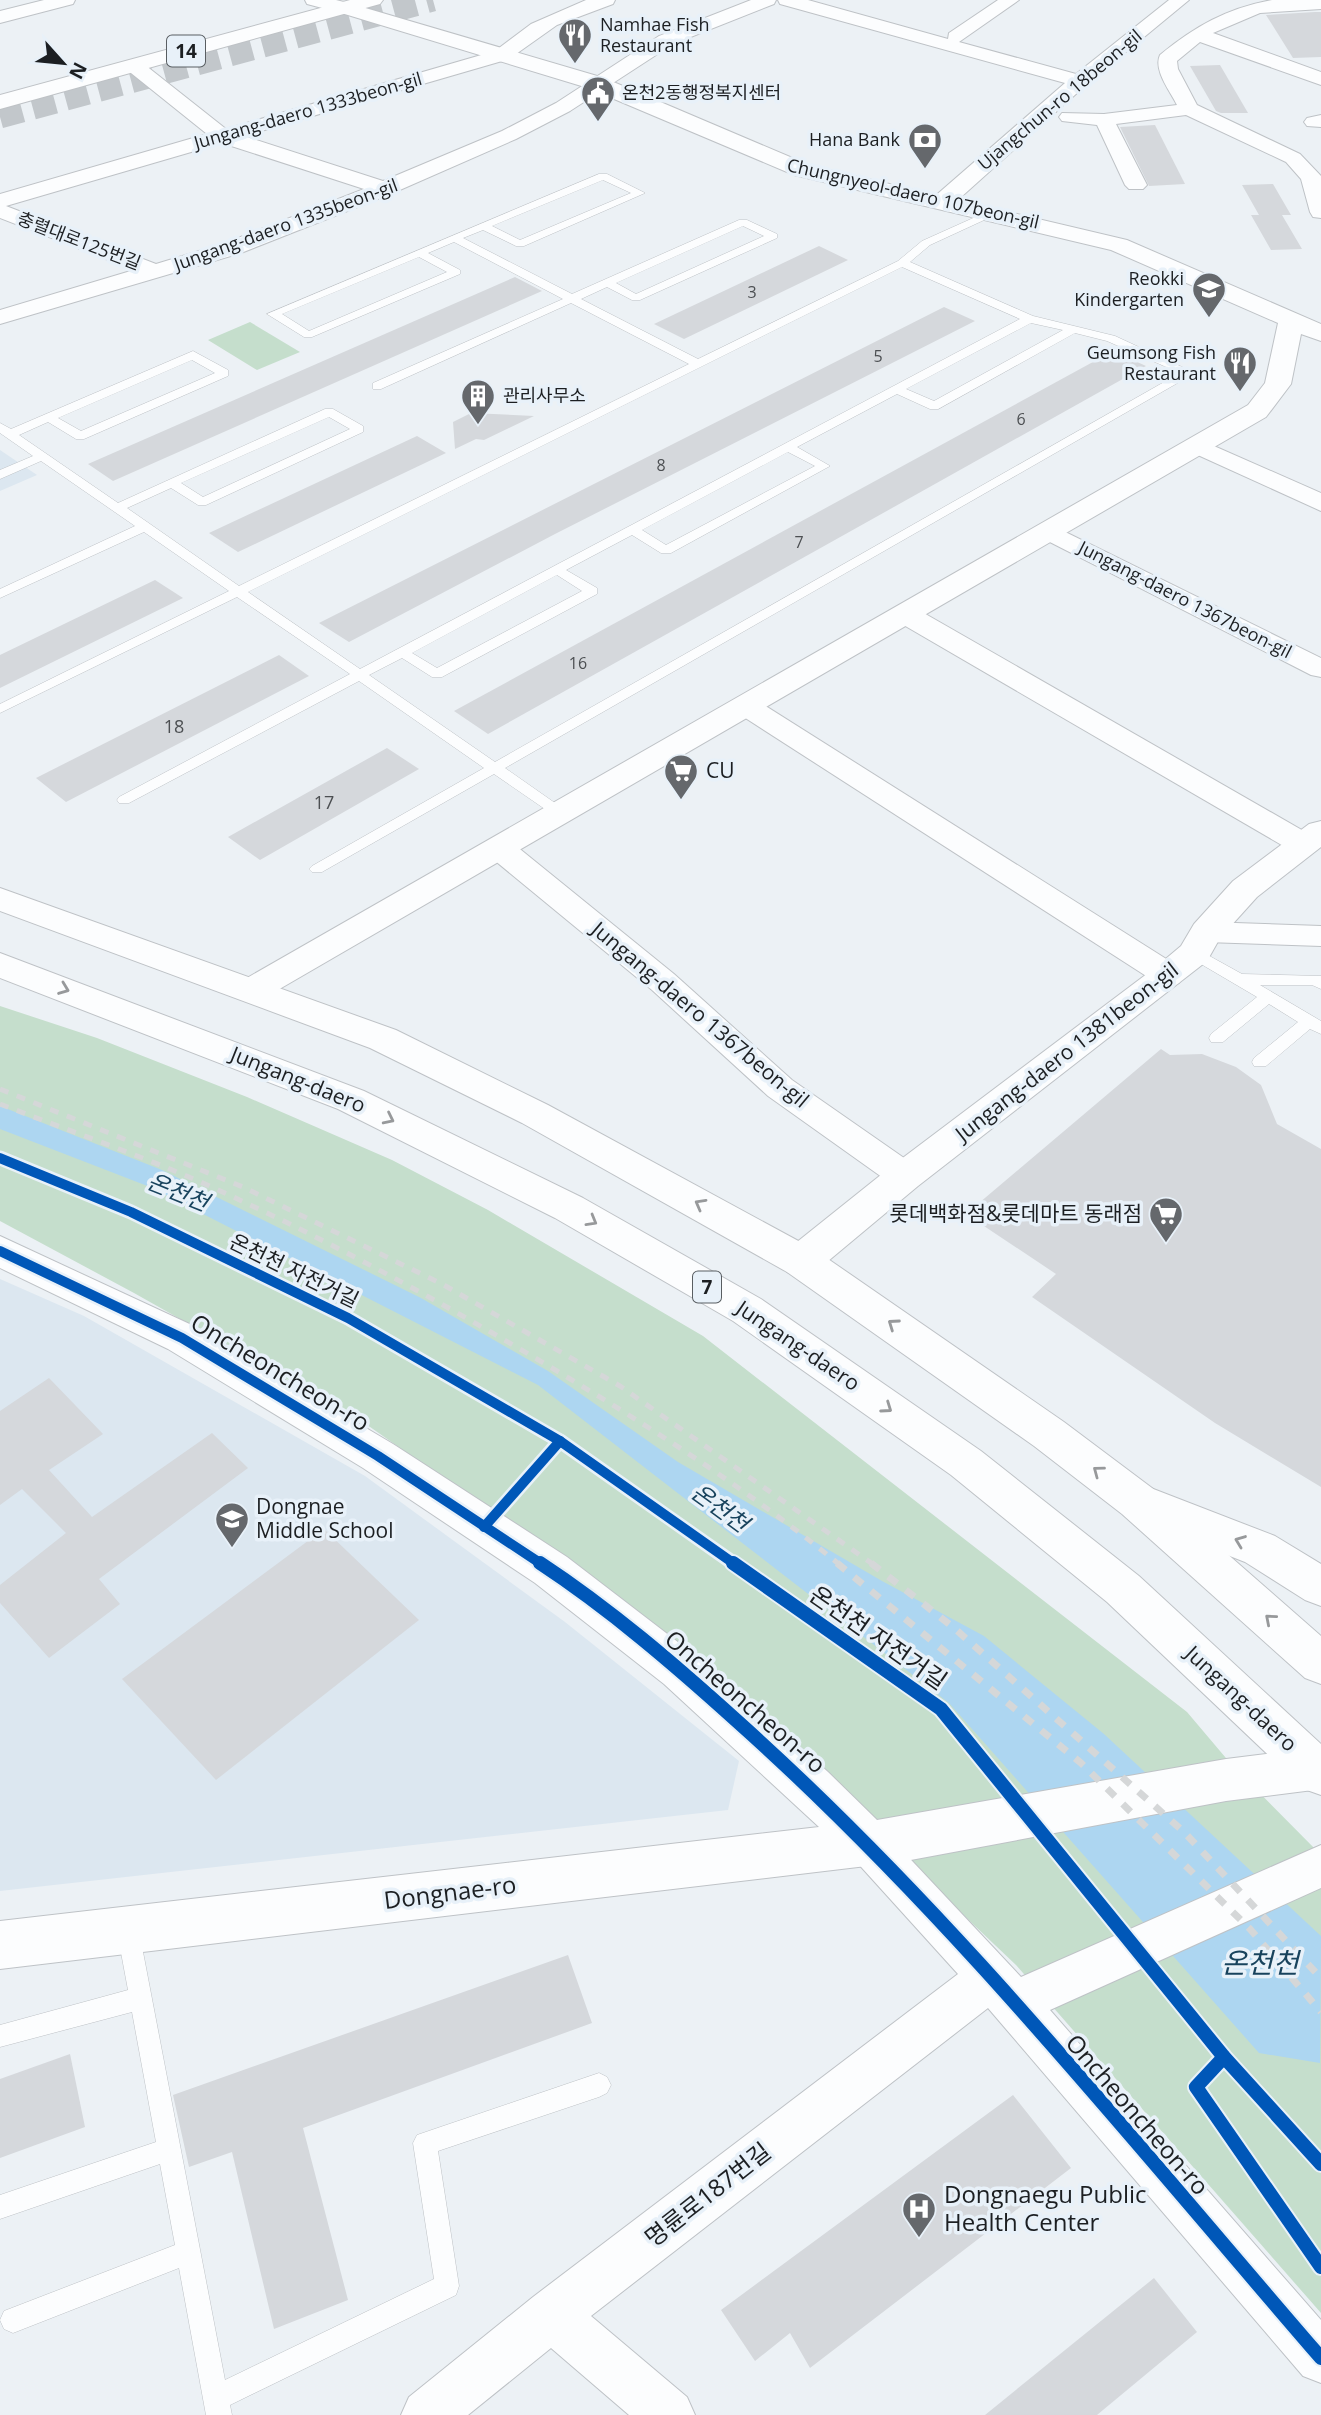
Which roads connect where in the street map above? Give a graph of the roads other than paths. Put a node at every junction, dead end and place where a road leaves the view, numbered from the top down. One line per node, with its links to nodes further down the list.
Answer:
1 (66, 0): 11 (street)
2 (314, 0): 10 (street)
3 (373, 0): 10 (street, 14)
4 (606, 0): 14 (street, Jungang-daero 1333beon-gil)
5 (767, 0): 18 (street, Jungang-daero 1335beon-gil)
6 (787, 0): 17 (street)
7 (1010, 0): 13 (street)
8 (1180, 0): 17 (street, Ujangchun-ro 18beon-gil)
9 (1321, 3): 12 (street)
10 (345, 8): 14 (street, Chungnyeol-daero 107beon-gil); 15 (street, 14)
11 (0, 16)
12 (1197, 34): 16 (street); 20 (street)
13 (956, 37)
14 (502, 55): 18 (street, Chungnyeol-daero 107beon-gil); 23 (street, Jungang-daero 1333beon-gil)
15 (133, 65): 19 (street, 14); 23 (street)
16 (1321, 79)
17 (1079, 81): 28 (street, Ujangchun-ro 18beon-gil)
18 (596, 83): 26 (street, Jungang-daero 1335beon-gil); 28 (street, Chungnyeol-daero 107beon-gil)
19 (0, 102)
20 (1189, 109): 22 (street); 24 (street)
21 (1069, 117): 22 (street)
22 (1104, 120): 25 (street)
23 (222, 136): 26 (street); 27 (street, Jungang-daero 1333beon-gil)
24 (1316, 177): 30 (street)
25 (1136, 185)
26 (386, 188): 36 (street, Jungang-daero 1335beon-gil)
27 (0, 201)
28 (942, 202): 31 (street, Chungnyeol-daero 107beon-gil)
29 (0, 211): 36 (street, 충렬대로125번길)
30 (1321, 212)
31 (991, 213): 35 (lane); 41 (street, Chungnyeol-daero 107beon-gil)
32 (485, 227): 32 (lane); 33 (lane)
33 (454, 238): 34 (lane); 38 (lane)
34 (421, 254): 34 (lane)
35 (902, 263): 40 (lane); 44 (lane)
36 (158, 272): 39 (street, Jungang-daero 1335beon-gil)
37 (607, 283): 37 (lane); 38 (lane)
38 (573, 299): 44 (lane); 45 (lane)
39 (0, 317)
40 (1029, 318): 42 (lane); 46 (lane)
41 (1291, 320): 43 (street, Chungnyeol-daero 107beon-gil); 49 (street, Jungang-daero 1367beon-gil)
42 (1074, 329): 46 (lane); 68 (lane)
43 (1321, 333)
44 (698, 364): 60 (lane)
45 (377, 386)
46 (897, 388): 50 (lane)
47 (49, 417): 47 (lane); 48 (lane)
48 (5, 430): 51 (lane)
49 (1198, 446): 54 (street); 58 (street, Jungang-daero 1367beon-gil)
50 (788, 447): 57 (lane); 57 (lane)
51 (43, 456): 52 (lane); 55 (lane)
52 (0, 475)
53 (172, 483): 53 (lane); 55 (lane)
54 (1321, 503)
55 (117, 508): 56 (lane)
56 (144, 527): 60 (lane); 61 (lane)
57 (631, 529): 59 (lane)
58 (1049, 532): 62 (street, Jungang-daero 1367beon-gil); 64 (street, Jungang-daero 1367beon-gil)
59 (555, 569): 63 (lane); 63 (lane)
60 (239, 591): 65 (lane); 67 (lane)
61 (0, 594)
62 (905, 614): 66 (street, Jungang-daero 1367beon-gil); 71 (street)
63 (400, 651): 65 (lane)
64 (1321, 669)
65 (358, 673): 68 (lane); 69 (lane)
66 (746, 706): 70 (street, Jungang-daero 1367beon-gil); 78 (street)
67 (0, 709)
68 (493, 767): 70 (lane); 73 (lane)
69 (124, 800)
70 (561, 813): 72 (street, Jungang-daero 1367beon-gil)
71 (1312, 837): 76 (street, Jungang-daero 1381beon-gil)
72 (499, 848): 81 (street, Jungang-daero 1367beon-gil); 86 (street, Jungang-daero 1367beon-gil)
73 (317, 869)
74 (0, 899): 81 (street)
75 (1321, 936): 76 (street)
76 (1201, 942): 78 (street, Jungang-daero 1381beon-gil); 79 (lane)
77 (0, 965): 92 (street, Jungang-daero / 7, one-way to 92)
78 (1168, 975): 86 (street, Jungang-daero 1381beon-gil)
79 (1238, 979): 80 (lane); 82 (lane)
80 (1318, 982)
81 (252, 990): 88 (street, one-way to 81)
82 (1267, 997): 83 (lane); 84 (lane)
83 (1315, 1024): 85 (lane)
84 (1217, 1038)
85 (1260, 1062)
86 (905, 1176): 88 (street, Jungang-daero 1381beon-gil)
87 (0, 1251): 93 (street, Oncheoncheon-ro)
88 (801, 1261): 89 (street, one-way to 88)
89 (1137, 1501): 90 (street, one-way to 89); 91 (street, one-way to 89)
90 (1321, 1587)
91 (1321, 1664)
92 (1319, 1770): 93 (street, Dongnae-ro)
93 (884, 1842): 95 (street, Dongnae-ro); 97 (street, Oncheoncheon-ro)
94 (1316, 1868): 97 (street, 명륜로187번길)
95 (128, 1931): 96 (street, Dongnae-ro); 98 (lane)
96 (0, 1945)
97 (1002, 1991): 104 (street, 명륜로187번길); 106 (street, Oncheoncheon-ro)
98 (141, 1998): 99 (lane); 101 (lane)
99 (0, 2036)
100 (599, 2085): 107 (lane)
101 (169, 2149): 102 (lane); 103 (lane)
102 (0, 2207)
103 (189, 2252): 105 (lane); 107 (lane)
104 (551, 2315): 108 (street, 명륜로187번길); 109 (street)
105 (13, 2320)
106 (1321, 2358)
107 (217, 2406)
108 (427, 2415)
109 (669, 2415)

